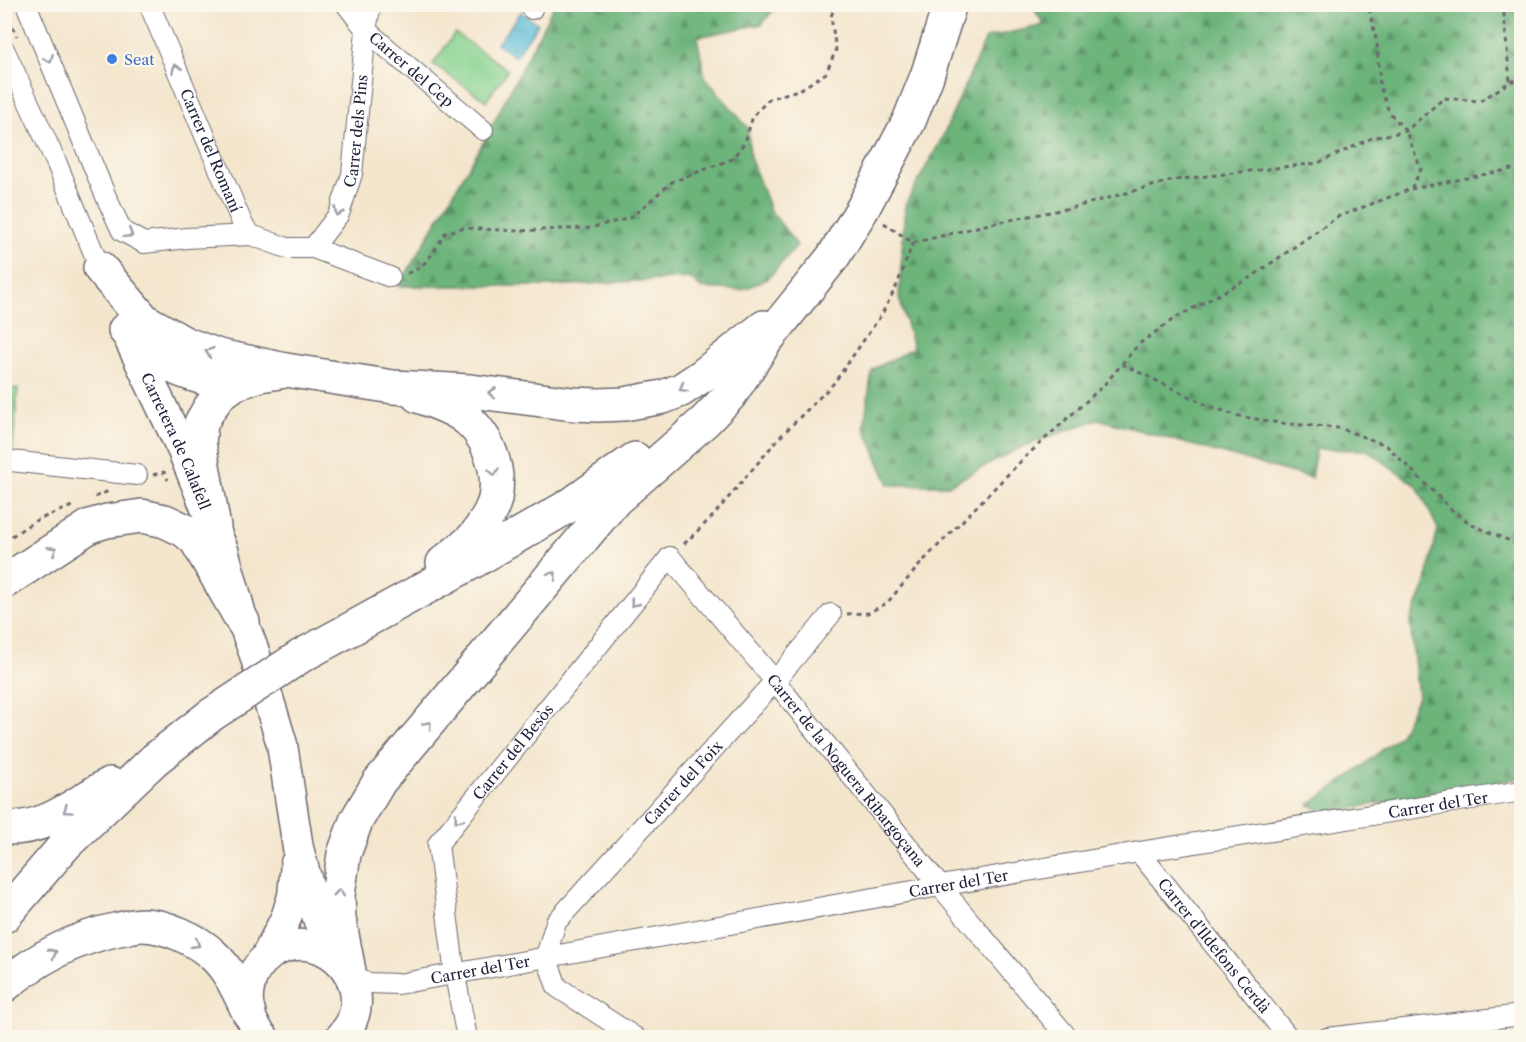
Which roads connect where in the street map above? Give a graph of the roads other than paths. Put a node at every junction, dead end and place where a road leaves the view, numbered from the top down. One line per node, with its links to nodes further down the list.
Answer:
1 (26, 4): 9 (street, one-way to 9)
2 (148, 4): 9 (street, Carrer del Romaní, one-way to 2)
3 (346, 4): 6 (street, Carrer del Cep)
4 (371, 4): 6 (street, Carrer dels Pins)
5 (950, 4): 13 (highway)
6 (366, 30): 8 (street, Carrer del Cep); 10 (street, Carrer dels Pins, one-way to 10)
7 (4, 49): 11 (street, Carretera de Calafell)
8 (483, 130)
9 (251, 236): 10 (street)
10 (313, 248): 12 (street)
11 (100, 268): 14 (main road, Carretera de Calafell); 16 (highway, one-way to 11)
12 (390, 278)
13 (797, 302): 15 (highway); 18 (highway, one-way to 18)
14 (125, 330): 17 (highway); 21 (main road, Carretera de Calafell)
15 (765, 342): 24 (highway); 37 (highway, one-way to 15)
16 (286, 370): 17 (highway); 18 (highway)
17 (234, 384): 21 (highway)
18 (393, 387): 24 (highway, one-way to 24)
19 (11, 461): 20 (street)
20 (137, 475)
21 (214, 527): 26 (main road, Carretera de Calafell)
22 (670, 557): 27 (street, Carrer de la Noguera Ribargoçana); 38 (street, Carrer del Besòs, one-way to 38)
23 (4, 582): 26 (highway, one-way to 26)
24 (402, 601): 28 (highway, bridge)
25 (831, 614): 27 (street, Carrer del Foix)
26 (243, 622): 31 (main road, Carretera de Calafell)
27 (775, 681): 33 (street, Carrer de la Noguera Ribargoçana); 35 (street, Carrer del Foix)
28 (154, 760): 30 (highway, one-way to 30); 34 (highway)
29 (1521, 791): 32 (street, Carrer del Ter)
30 (4, 828)
31 (298, 848): 36 (main road, Carretera de Calafell); 37 (main road, Carretera de Calafell)
32 (1139, 852): 33 (street, Carrer del Ter); 47 (street, Carrer d'Ildefons Cerdà)
33 (940, 886): 35 (street, Carrer del Ter); 46 (street, Carrer de la Noguera Ribargoçana)
34 (4, 916)
35 (546, 957): 38 (street, Carrer del Ter); 45 (street)
36 (265, 959): 37 (main road); 42 (main road, Carretera de Calafell)
37 (346, 969): 39 (street, Carrer del Ter); 43 (main road)
38 (455, 975): 39 (street, Carrer del Ter); 44 (street, Carrer del Besòs)
39 (398, 984): 43 (street, Carrer del Ter)
40 (4, 986): 42 (highway, one-way to 42)
41 (1521, 1015): 48 (street)
42 (257, 1025)
43 (348, 1031)
44 (467, 1038)
45 (636, 1038)
46 (1068, 1038)
47 (1289, 1038)
48 (1326, 1038)

